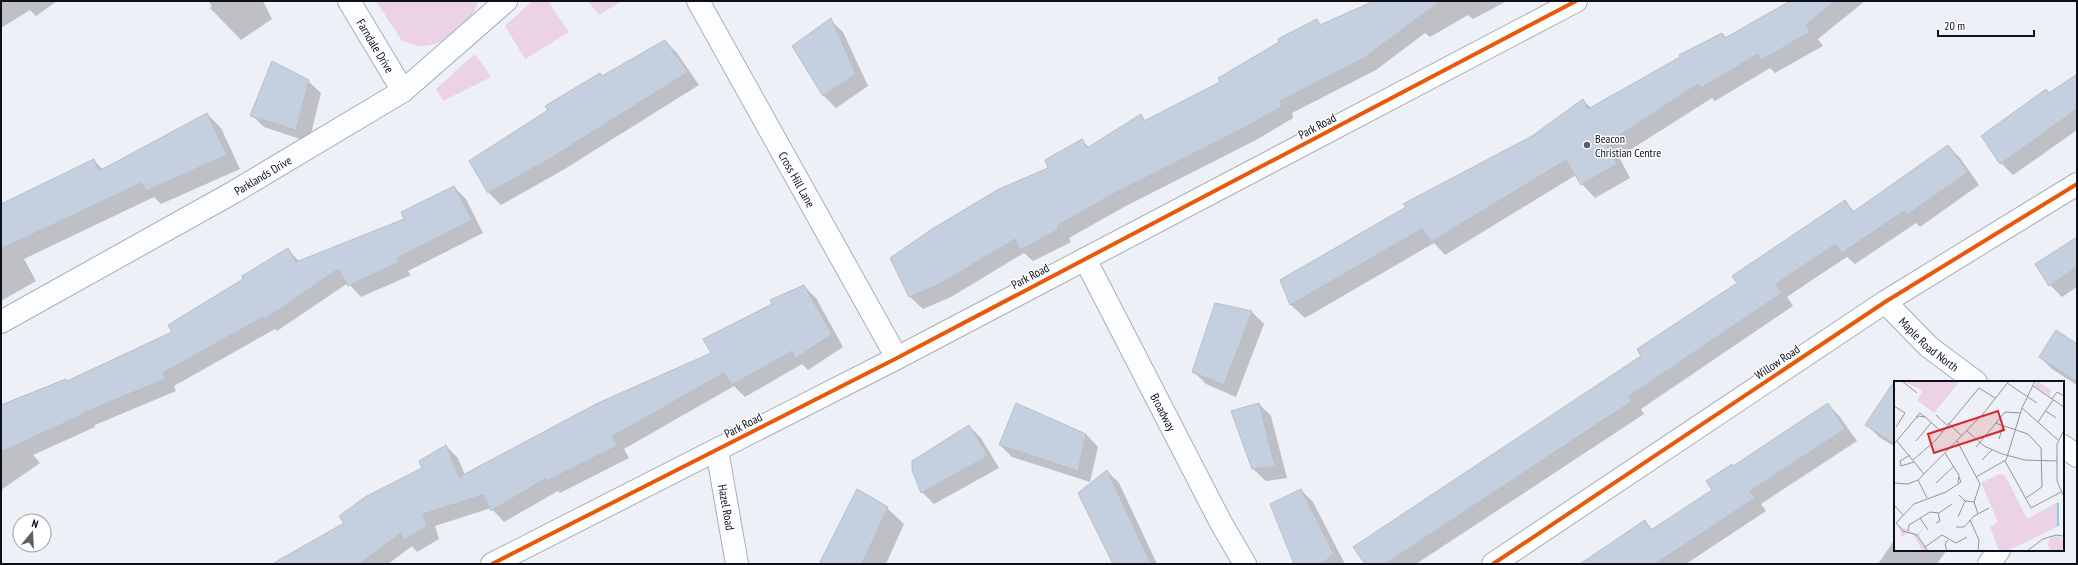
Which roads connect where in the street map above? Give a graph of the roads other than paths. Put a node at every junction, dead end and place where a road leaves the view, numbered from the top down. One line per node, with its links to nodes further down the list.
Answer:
1 (349, 1): 5 (street, Farndale Drive)
2 (506, 1): 5 (street, Parklands Drive)
3 (698, 1): 10 (street, Cross Hill Lane)
4 (1576, 1): 7 (street, Park Road)
5 (403, 91): 9 (street, Parklands Drive)
6 (2077, 184): 8 (street, Willow Road)
7 (1085, 259): 10 (street, Park Road); 16 (street, Broadway)
8 (1886, 302): 11 (street, Maple Road North); 17 (street, Willow Road)
9 (1, 322)
10 (897, 358): 12 (street, Park Road)
11 (1975, 381)
12 (717, 450): 14 (street, Park Road); 15 (street, Hazel Road)
13 (1998, 551): 18 (street)
14 (492, 564)
15 (737, 564)
16 (1246, 564)
17 (1493, 564)
18 (1990, 564)

